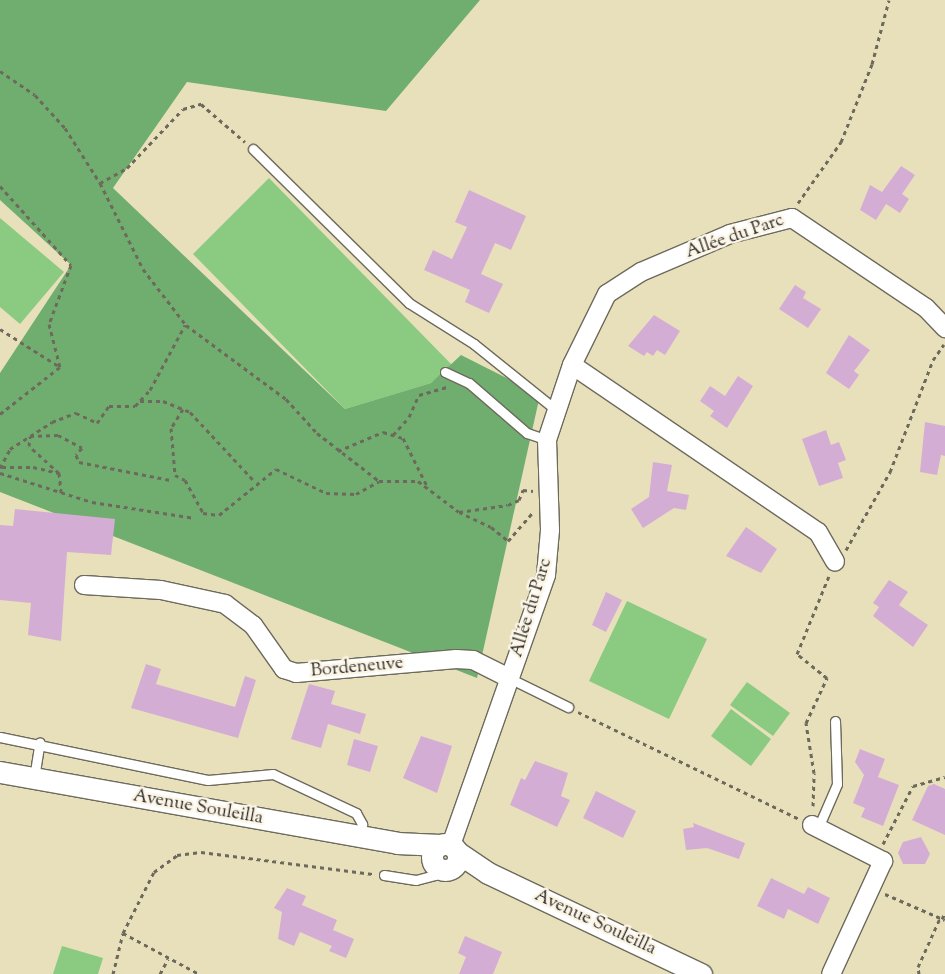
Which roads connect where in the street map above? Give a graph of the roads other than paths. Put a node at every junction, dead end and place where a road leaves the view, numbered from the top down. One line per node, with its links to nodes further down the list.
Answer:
1 (254, 149): 5 (lane)
2 (945, 328): 3 (street, Allée du Parc)
3 (572, 365): 5 (street, Allée du Parc); 7 (street)
4 (445, 372): 6 (lane)
5 (556, 410): 6 (street, Allée du Parc)
6 (547, 440): 9 (street, Allée du Parc)
7 (835, 562)
8 (84, 585): 9 (street, Bordeneuve)
9 (509, 678): 10 (lane); 18 (street, Allée du Parc)
10 (568, 707)
11 (835, 721): 16 (lane)
12 (0, 737): 13 (lane)
13 (40, 742): 15 (lane); 17 (lane)
14 (0, 772): 15 (street, Avenue Souleilla)
15 (34, 778): 17 (street, Avenue Souleilla)
16 (815, 827): 21 (street)
17 (360, 836): 18 (street, Avenue Souleilla)
18 (445, 857): 19 (lane); 20 (street, Avenue Souleilla)
19 (384, 875)
20 (701, 974)
21 (831, 974)

